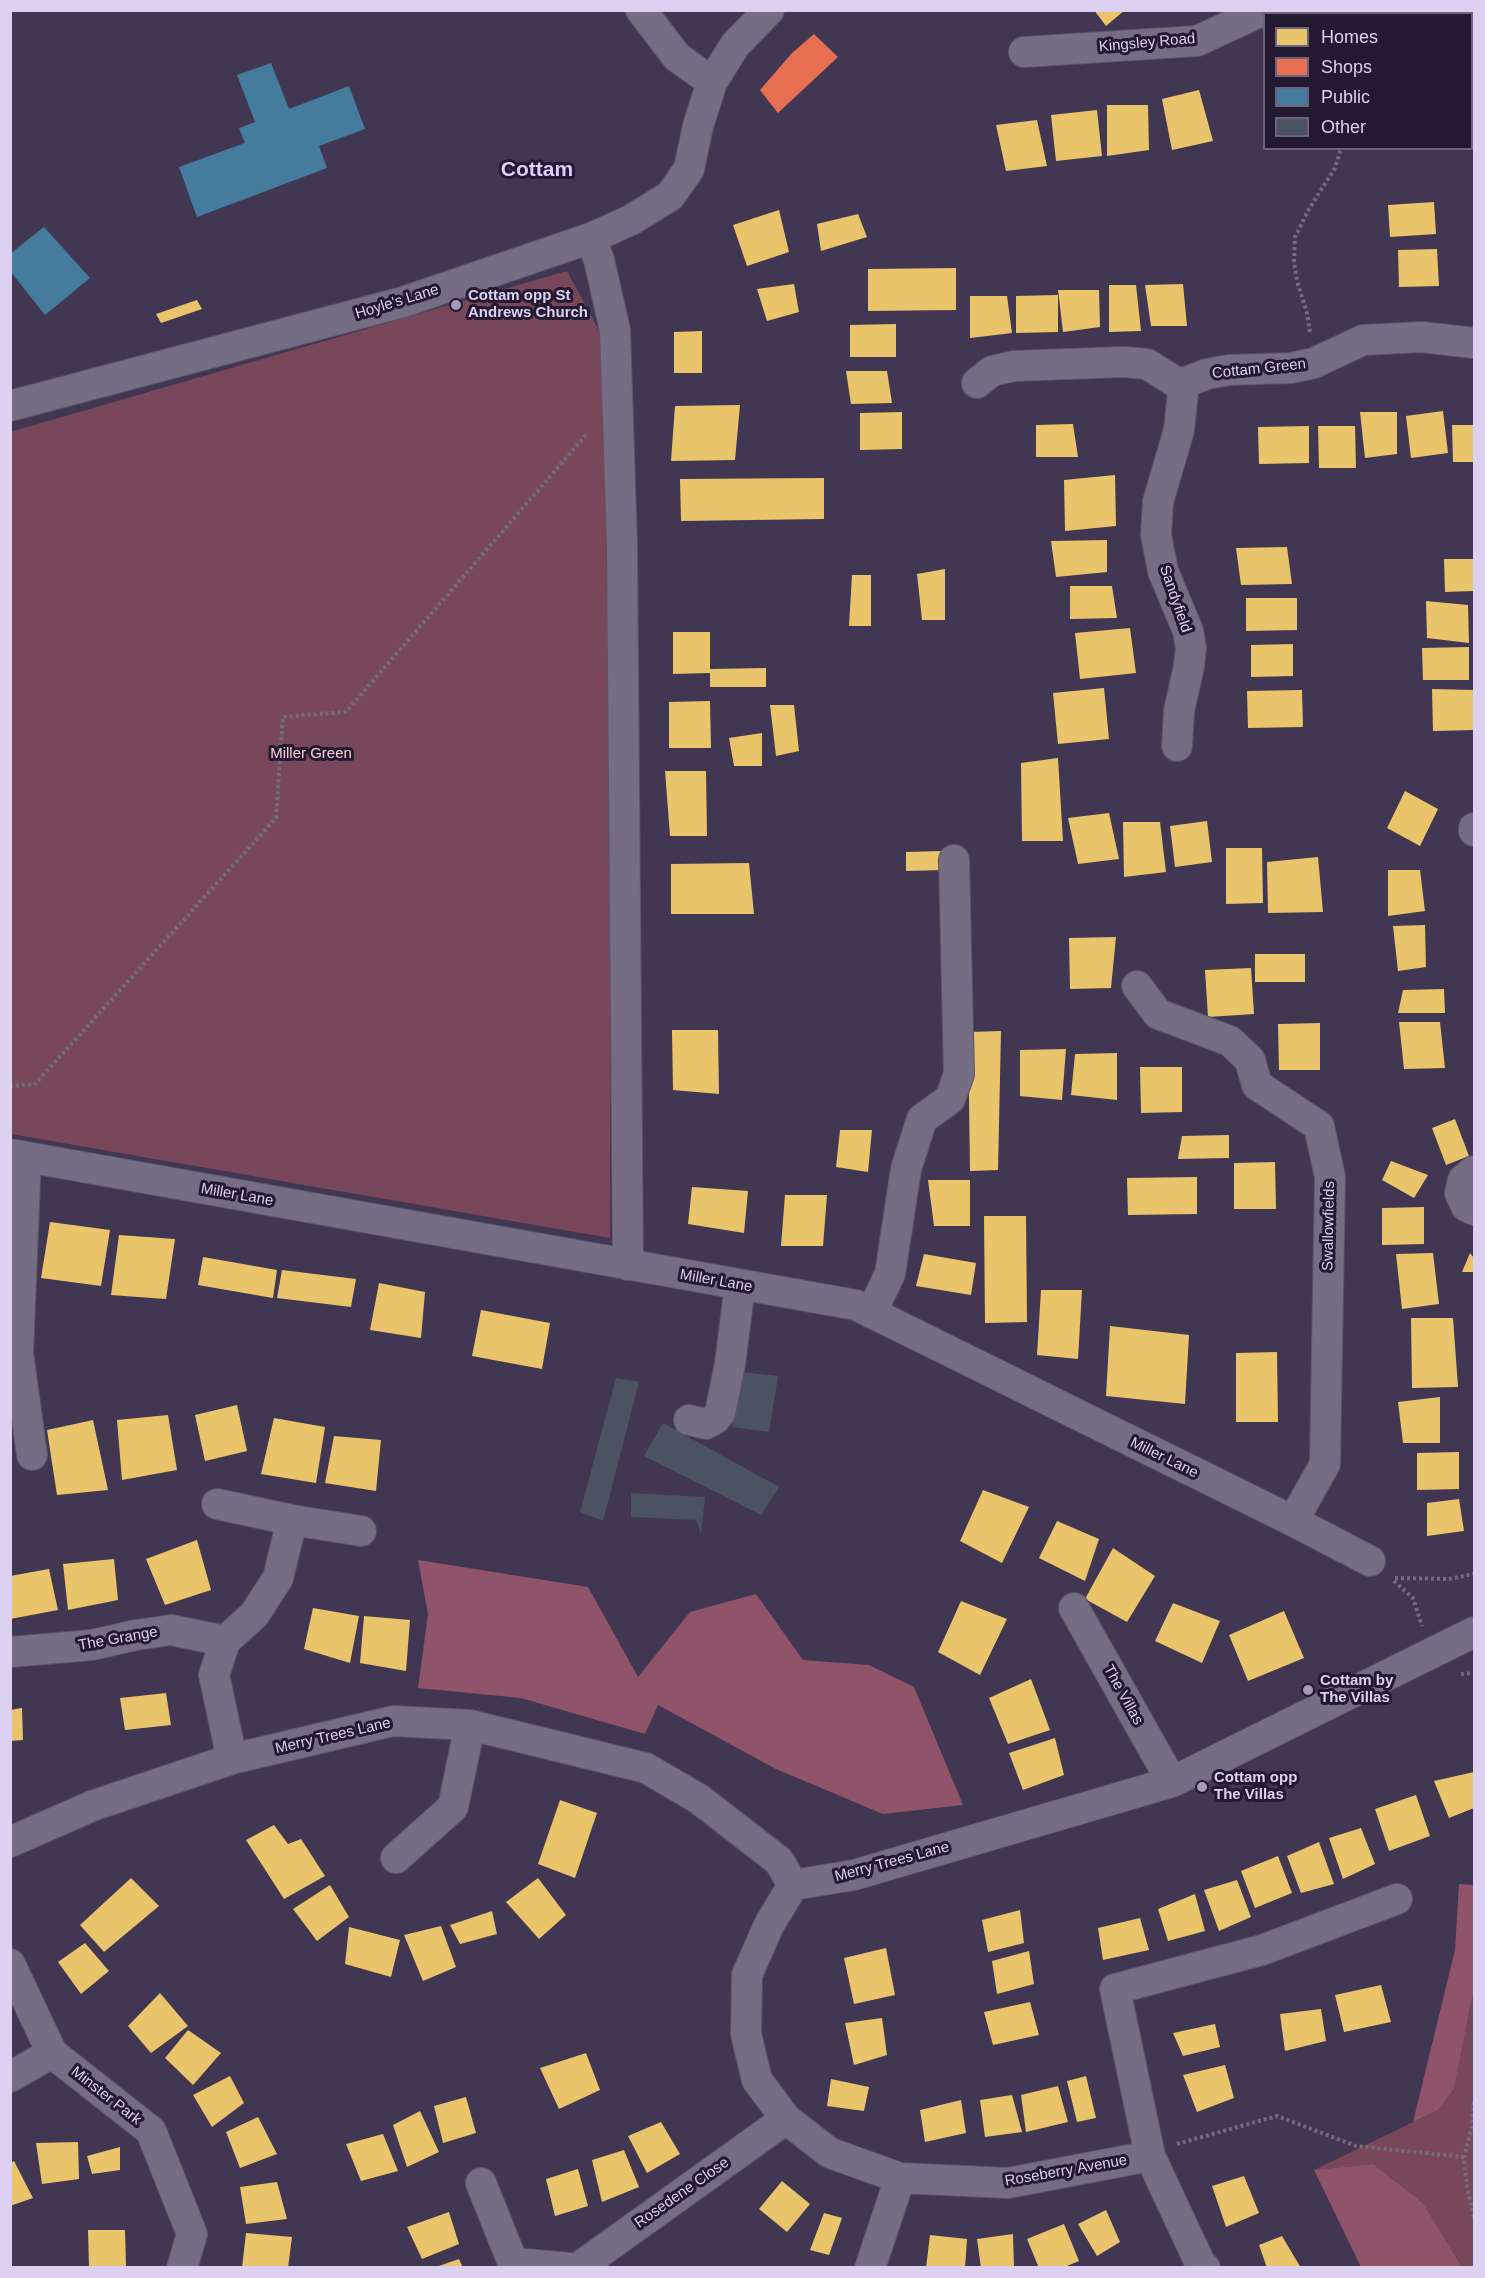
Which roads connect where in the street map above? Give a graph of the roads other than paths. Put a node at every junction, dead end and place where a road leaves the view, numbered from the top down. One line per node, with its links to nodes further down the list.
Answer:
1 (641, 10): 5 (street)
2 (769, 10): 5 (street, Hoyle's Lane)
3 (1264, 10): 4 (street, Kingsley Road)
4 (1024, 52)
5 (712, 82): 6 (street, Hoyle's Lane)
6 (591, 238): 10 (street, Hoyle's Lane); 17 (street)
7 (1474, 343): 9 (street, Cottam Green)
8 (977, 383): 9 (street)
9 (1184, 383): 11 (street, Sandyfield)
10 (10, 406)
11 (1177, 747)
12 (954, 860): 19 (street)
13 (1137, 986): 24 (street, Swallowfields)
14 (18, 1156): 17 (street, Miller Lane); 21 (street)
15 (1474, 1171): 16 (street)
16 (1474, 1210)
17 (628, 1265): 18 (street, Miller Lane)
18 (740, 1285): 19 (street, Miller Lane); 20 (street)
19 (871, 1313): 24 (street, Miller Lane)
20 (689, 1420)
21 (32, 1455)
22 (217, 1504): 23 (street)
23 (292, 1520): 25 (street); 29 (street)
24 (1293, 1521): 26 (street, Miller Lane)
25 (361, 1531)
26 (1380, 1570)
27 (1074, 1608): 33 (street, The Villas)
28 (1474, 1632): 33 (street, Merry Trees Lane)
29 (225, 1641): 30 (street, The Grange); 32 (street)
30 (10, 1652)
31 (470, 1725): 32 (street, Merry Trees Lane); 35 (street); 36 (street, Merry Trees Lane)
32 (232, 1760): 34 (street, Merry Trees Lane)
33 (1172, 1782): 36 (street, Merry Trees Lane)
34 (10, 1842)
35 (396, 1858)
36 (793, 1885): 41 (street, Roseberry Avenue)
37 (1397, 1899): 42 (street)
38 (10, 1964): 39 (street, Minster Park)
39 (52, 2053): 40 (street); 45 (street, Minster Park)
40 (10, 2077)
41 (786, 2119): 43 (street, Roseberry Avenue); 47 (street, Rosedene Close)
42 (1150, 2156): 43 (street, Roseberry Avenue); 49 (street)
43 (900, 2178): 48 (street)
44 (481, 2183): 46 (street)
45 (182, 2268)
46 (570, 2268)
47 (578, 2268)
48 (870, 2268)
49 (1204, 2268)

